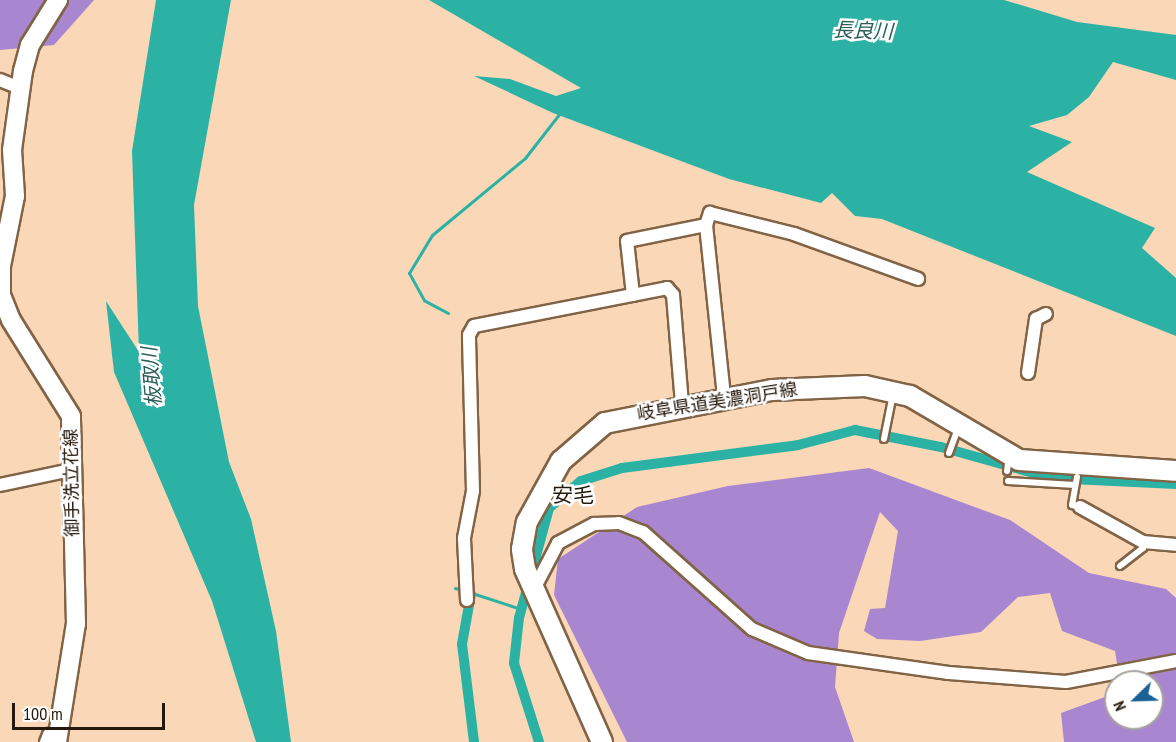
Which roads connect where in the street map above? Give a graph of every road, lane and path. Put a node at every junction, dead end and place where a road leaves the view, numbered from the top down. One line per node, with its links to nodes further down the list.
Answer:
1 (58, 0): 3 (main road, 御手洗立花線)
2 (0, 80): 3 (street)
3 (21, 88): 15 (main road, 御手洗立花線)
4 (706, 225): 5 (street); 6 (street); 10 (street)
5 (918, 279)
6 (633, 295): 11 (street); 25 (street)
7 (1046, 314): 8 (street)
8 (1028, 373)
9 (893, 390): 10 (main road, 岐阜県道美濃洞戸線); 12 (main road, 岐阜県道美濃洞戸線); 13 (lane)
10 (724, 397): 11 (main road, 岐阜県道美濃洞戸線)
11 (682, 405): 24 (main road, 岐阜県道美濃洞戸線)
12 (959, 426): 14 (lane); 17 (main road, 岐阜県道美濃洞戸線)
13 (884, 439)
14 (949, 453)
15 (71, 470): 19 (street); 27 (main road, 御手洗立花線)
16 (1176, 471): 17 (main road, 岐阜県道美濃洞戸線)
17 (1076, 476): 18 (lane); 20 (lane)
18 (1008, 481)
19 (0, 485)
20 (1080, 507): 21 (street)
21 (1143, 542): 22 (street); 23 (lane)
22 (1176, 545)
23 (1120, 566)
24 (530, 581): 26 (street); 28 (main road, 岐阜県道美濃洞戸線)
25 (467, 600)
26 (1176, 661)
27 (53, 740)
28 (602, 742)

